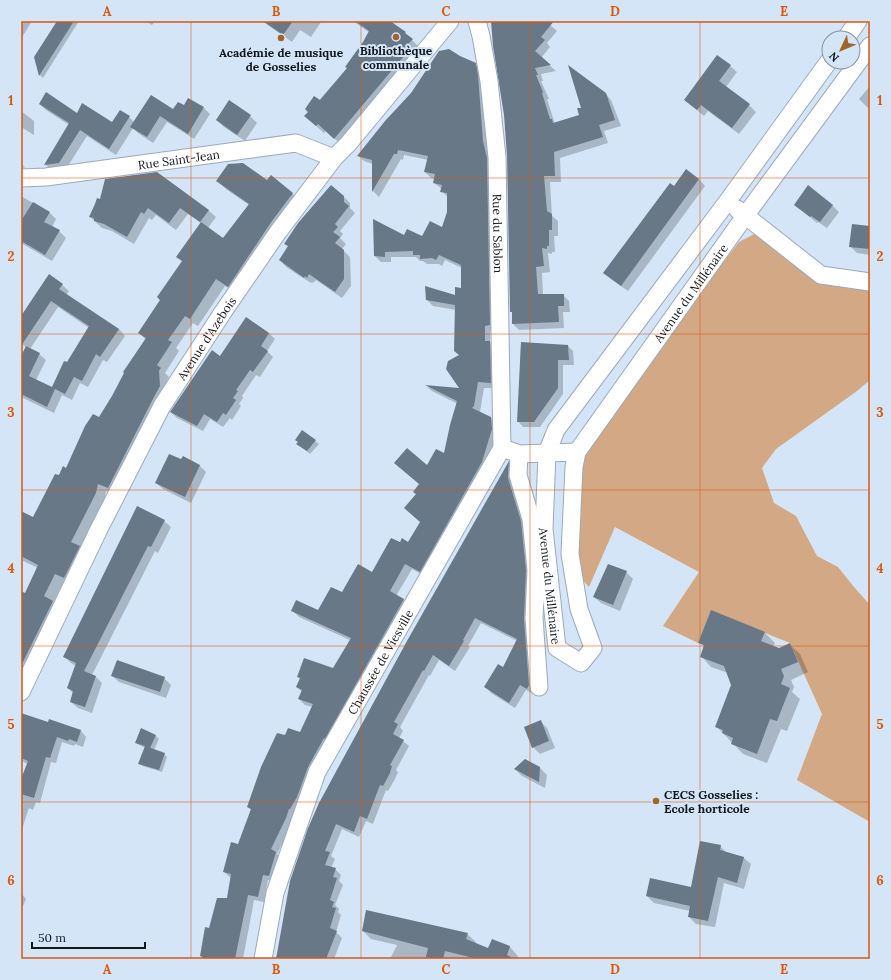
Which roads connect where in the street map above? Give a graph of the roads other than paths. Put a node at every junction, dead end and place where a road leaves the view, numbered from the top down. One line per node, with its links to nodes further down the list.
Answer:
1 (450, 21): 7 (street, Avenue d'Azebois)
2 (477, 21): 12 (street, Rue du Sablon)
3 (858, 21): 4 (street)
4 (852, 30)
5 (870, 46): 10 (street, Avenue du Millénaire)
6 (823, 70): 9 (street, Avenue du Millénaire)
7 (334, 158): 8 (street, Rue Saint-Jean); 17 (street, Avenue d'Azebois)
8 (21, 178)
9 (728, 202): 10 (street); 14 (street, Avenue du Millénaire)
10 (745, 216): 11 (street); 13 (street, Avenue du Millénaire)
11 (870, 282)
12 (502, 448): 15 (street); 18 (street, Chaussée de Viesville)
13 (578, 452): 14 (street); 14 (street, Avenue du Millénaire)
14 (547, 453): 15 (street)
15 (519, 454): 16 (street)
16 (539, 687)
17 (21, 692)
18 (263, 959)

